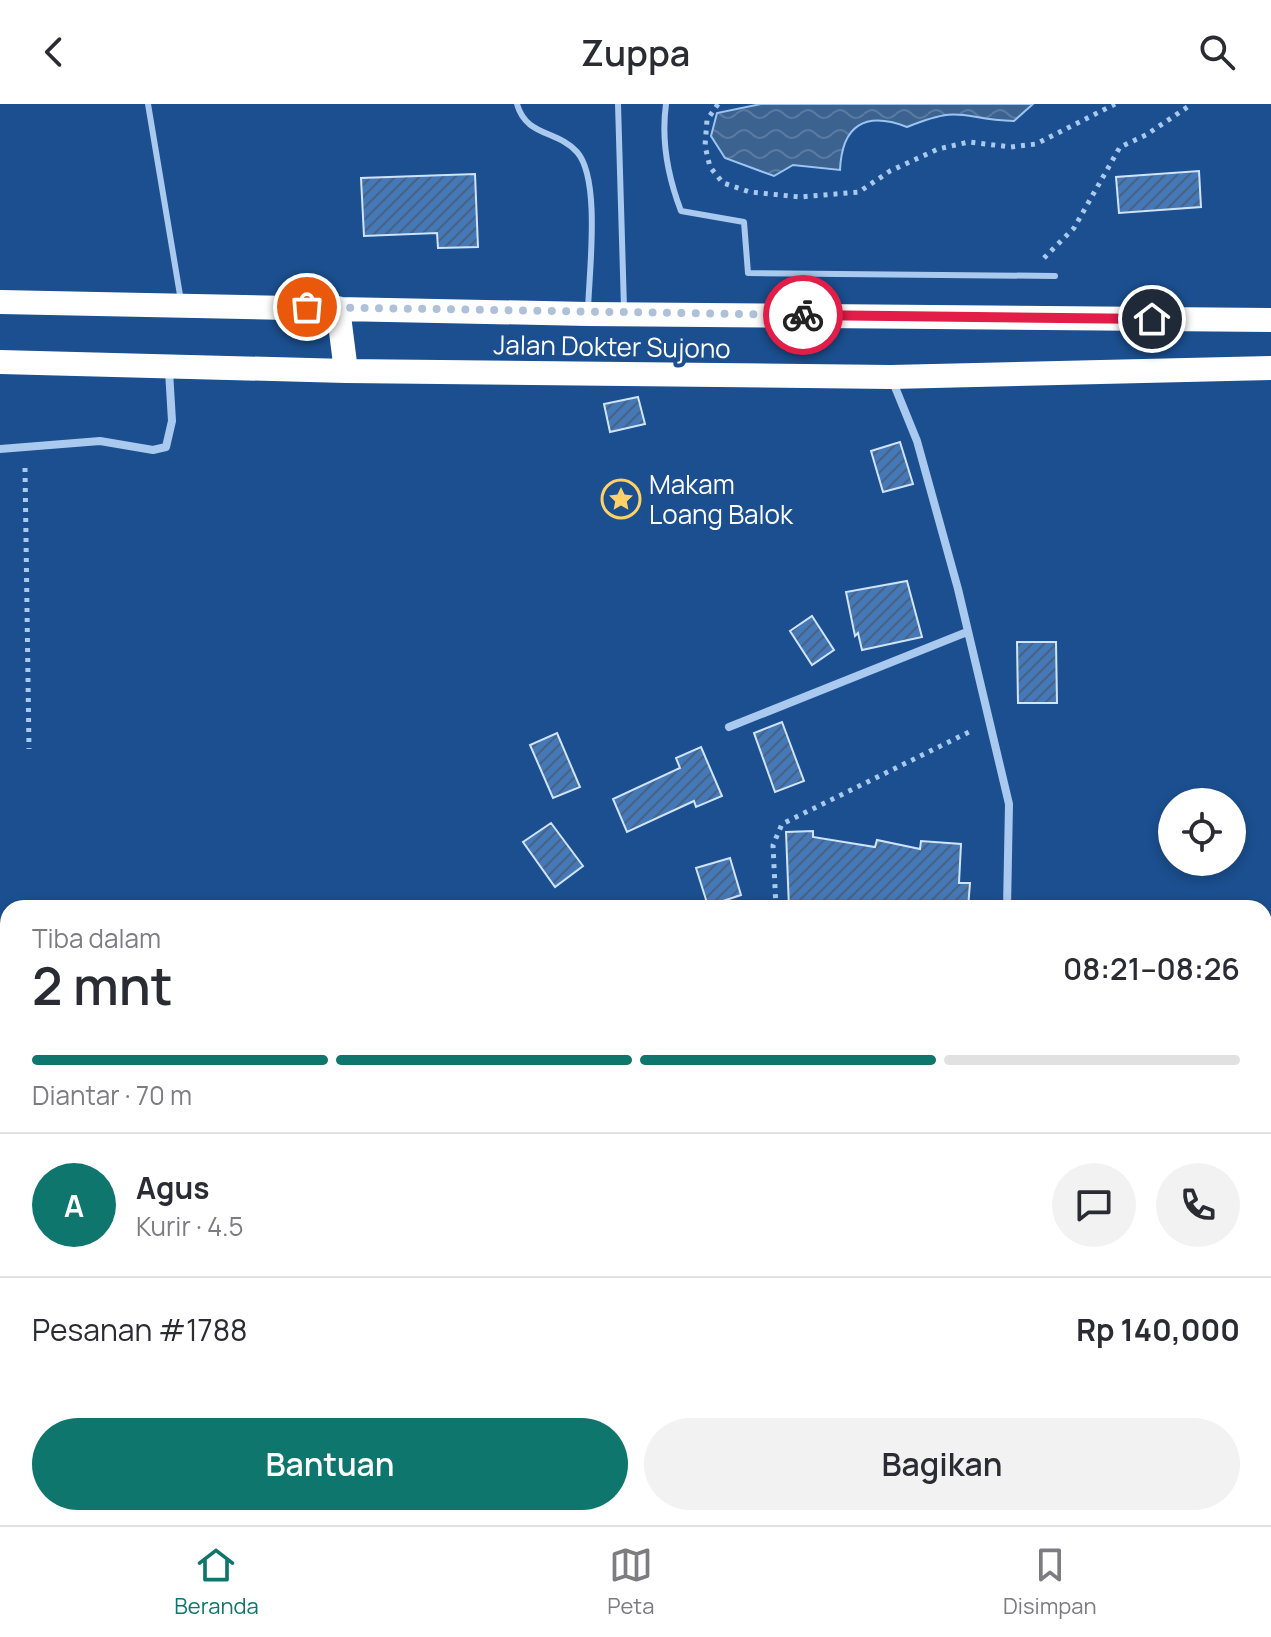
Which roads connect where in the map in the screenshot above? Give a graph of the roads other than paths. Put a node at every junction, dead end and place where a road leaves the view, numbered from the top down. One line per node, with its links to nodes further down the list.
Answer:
1 (148, 104): 7 (lane)
2 (517, 104): 9 (lane)
3 (618, 104): 10 (lane)
4 (666, 104): 5 (lane)
5 (1055, 276)
6 (0, 302): 7 (highway, Jalan Dokter Sujono)
7 (182, 305): 8 (highway, Jalan Dokter Sujono)
8 (338, 308): 9 (highway, Jalan Dokter Sujono); 15 (highway)
9 (588, 314): 10 (highway, Jalan Dokter Sujono)
10 (624, 314): 11 (highway, Jalan Dokter Sujono)
11 (1271, 320)
12 (0, 362): 13 (highway, Jalan Dokter Sujono)
13 (169, 366): 15 (highway, Jalan Dokter Sujono); 17 (street)
14 (1271, 368): 16 (highway, Jalan Dokter Sujono)
15 (346, 371): 16 (highway, Jalan Dokter Sujono)
16 (891, 377): 18 (street)
17 (0, 449)
18 (967, 632): 19 (street); 20 (street)
19 (729, 727)
20 (1007, 900)

